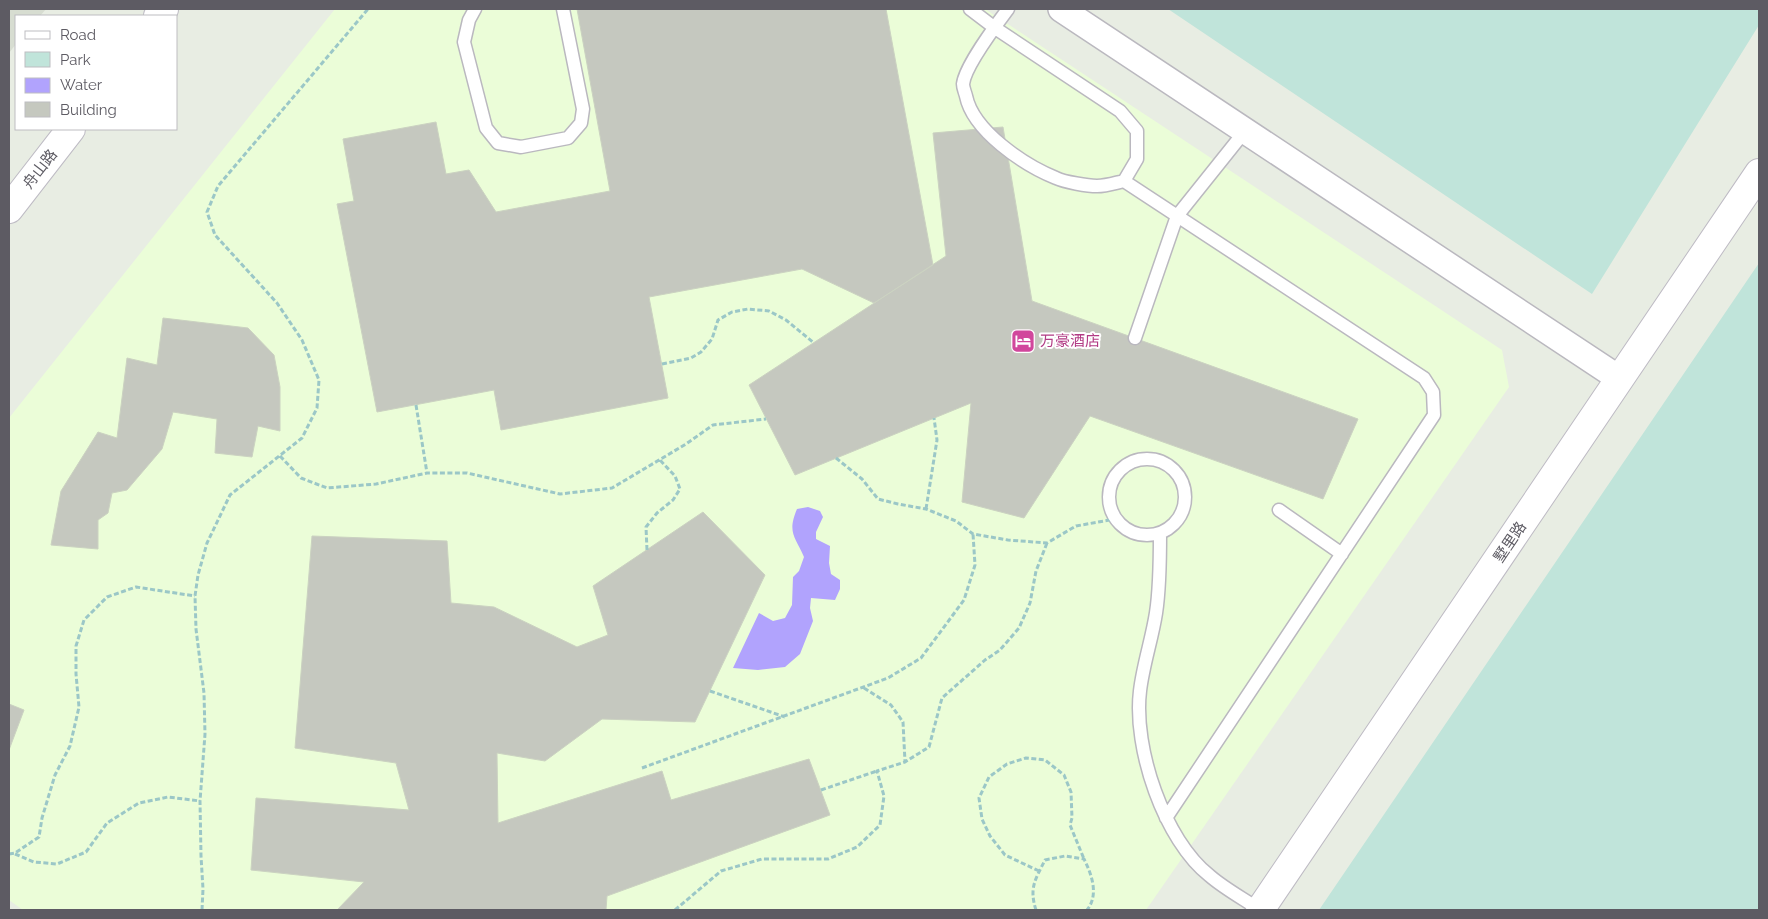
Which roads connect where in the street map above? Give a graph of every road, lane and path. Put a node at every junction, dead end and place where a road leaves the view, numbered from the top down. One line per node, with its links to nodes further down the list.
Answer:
1 (368, 9): 21 (path)
2 (475, 9): 3 (lane)
3 (563, 9)
4 (970, 9): 7 (lane)
5 (1008, 9): 7 (lane)
6 (1060, 9): 9 (street)
7 (995, 28): 11 (lane); 11 (lane)
8 (70, 130): 12 (main road, 舟山路)
9 (1245, 131): 13 (lane); 17 (street)
10 (1759, 173): 17 (main road, 墅里路)
11 (1124, 181): 13 (lane)
12 (9, 209)
13 (1177, 216): 14 (lane); 32 (lane)
14 (1135, 338)
15 (814, 343): 16 (path)
16 (662, 364)
17 (1620, 379): 51 (main road, 墅里路)
18 (416, 405): 24 (path)
19 (934, 418): 25 (path)
20 (766, 419): 23 (path)
21 (280, 456): 24 (path); 33 (path)
22 (836, 458): 25 (path)
23 (659, 459): 24 (path); 31 (path)
24 (427, 473)
25 (926, 509): 28 (path)
26 (1279, 510): 32 (lane)
27 (1115, 519): 29 (lane); 29 (lane); 30 (path)
28 (973, 534): 30 (path); 34 (path)
29 (1160, 534): 42 (lane)
30 (1047, 543): 37 (path)
31 (647, 550)
32 (1342, 554): 42 (lane)
33 (195, 596): 41 (path); 43 (path)
34 (863, 688): 36 (path); 37 (path)
35 (710, 691): 36 (path)
36 (785, 717): 38 (path)
37 (905, 762): 39 (path)
38 (642, 768)
39 (877, 771): 40 (path); 48 (path)
40 (821, 790)
41 (200, 801): 43 (path); 47 (path)
42 (1166, 818): 51 (lane)
43 (15, 853): 44 (path)
44 (9, 854)
45 (1084, 859): 46 (path); 46 (path); 50 (path)
46 (1039, 872): 49 (path)
47 (202, 910)
48 (675, 910)
49 (1036, 910)
50 (1087, 910)
51 (1260, 910)

